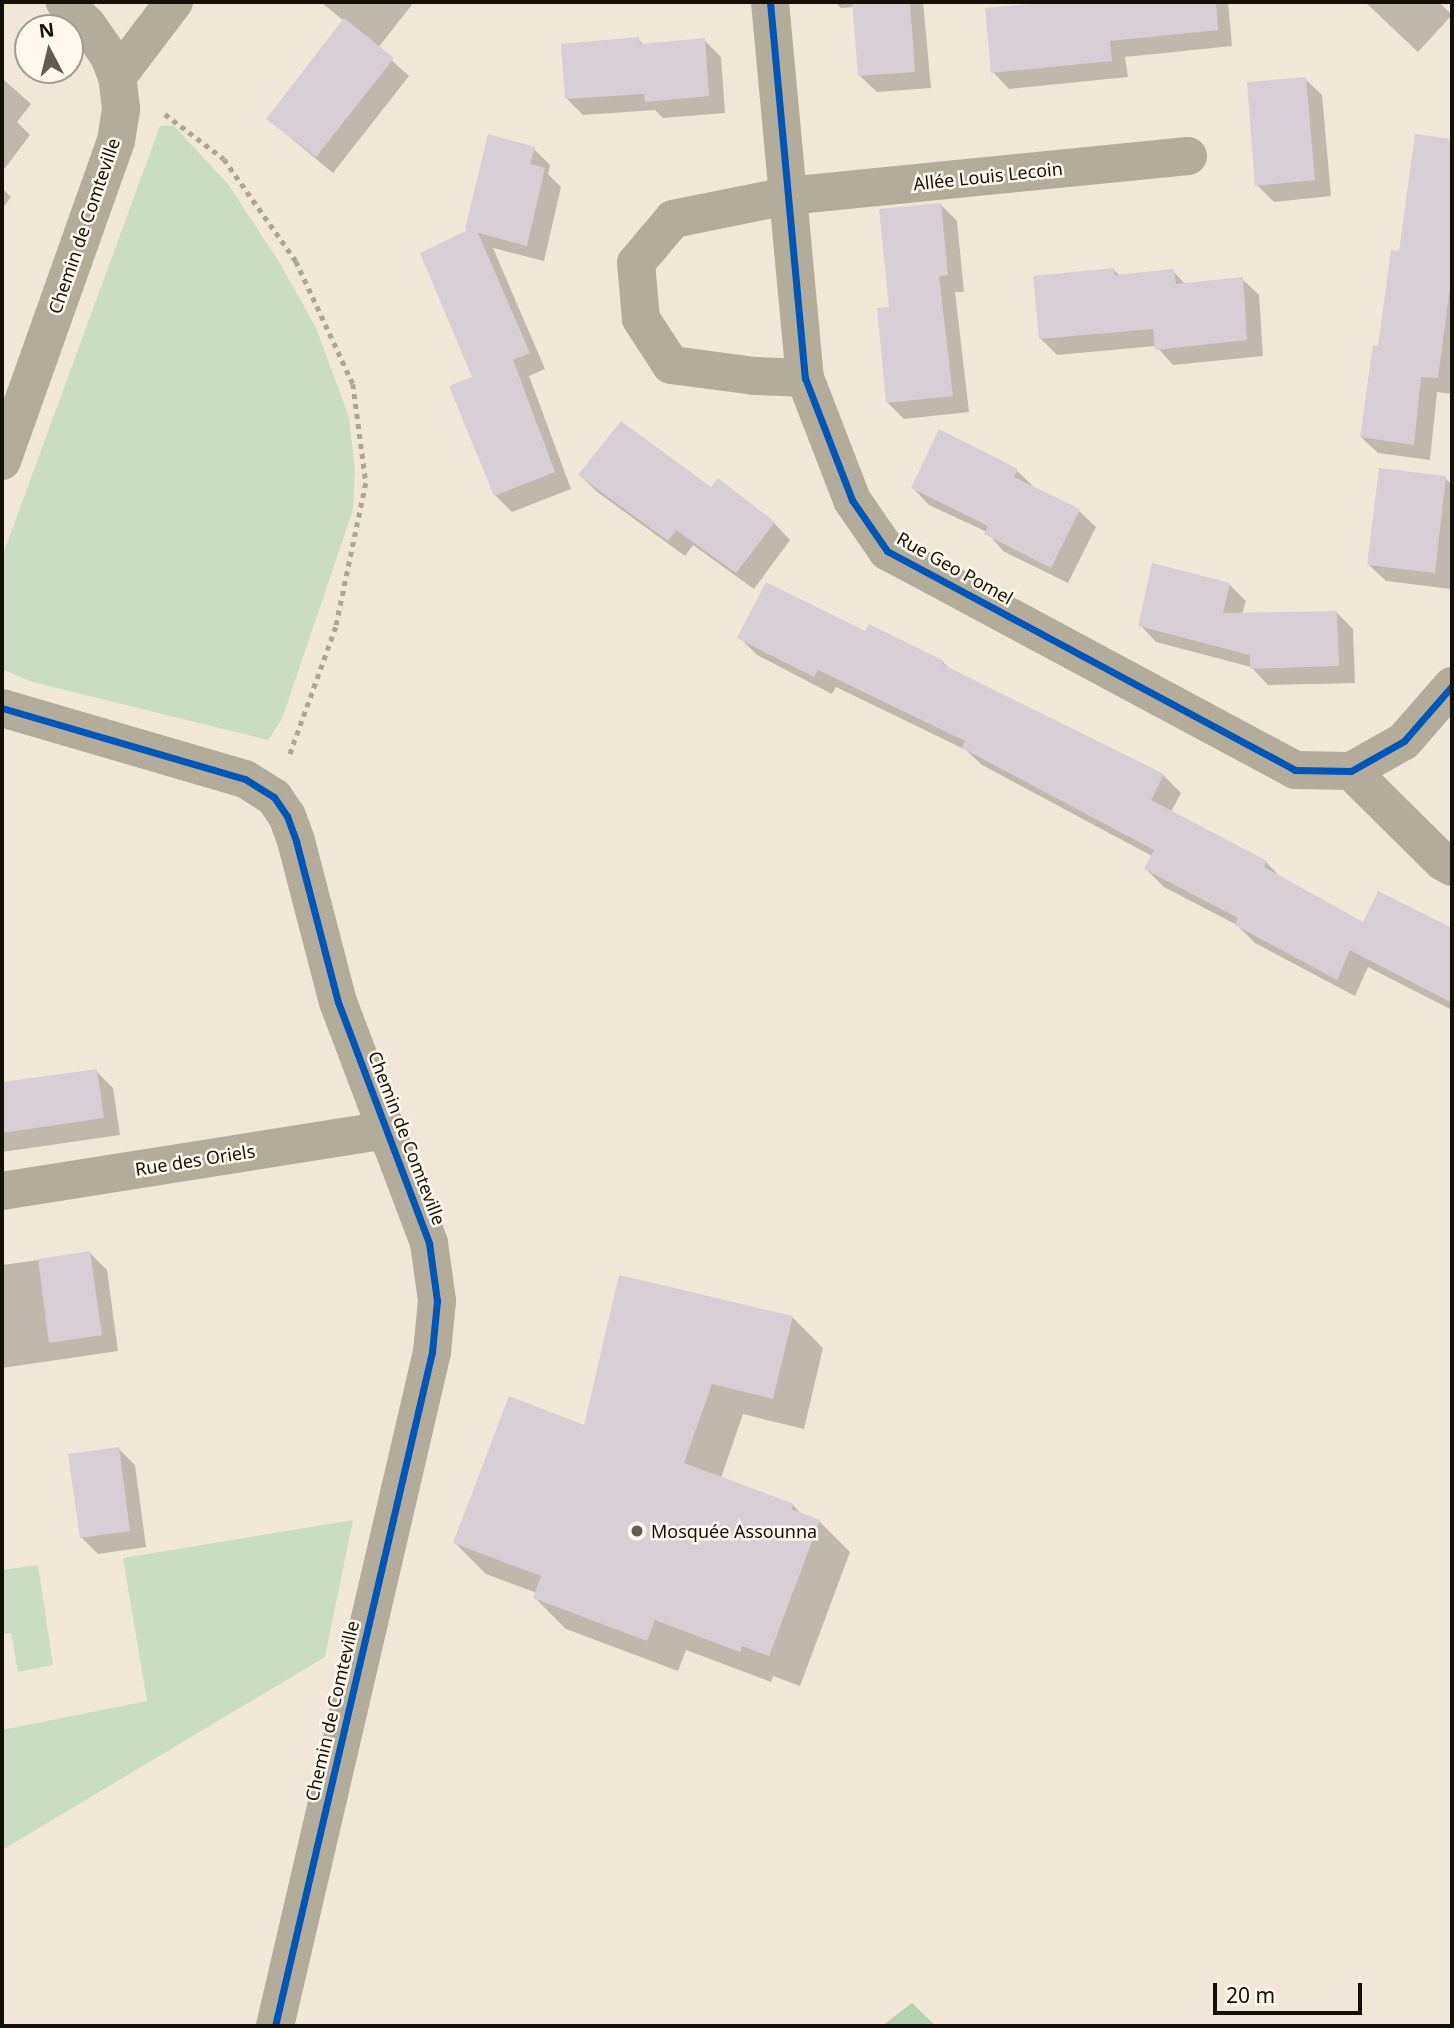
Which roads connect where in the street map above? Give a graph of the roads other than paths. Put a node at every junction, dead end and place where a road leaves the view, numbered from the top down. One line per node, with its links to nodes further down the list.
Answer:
1 (65, 2): 4 (street, Chemin de Comteville)
2 (174, 2): 4 (street)
3 (770, 2): 6 (street, Rue Geo Pomel)
4 (117, 77): 8 (street, Chemin de Comteville)
5 (1188, 156): 6 (street, Allée Louis Lecoin)
6 (787, 196): 7 (street, Rue Geo Pomel); 7 (street)
7 (805, 378): 12 (street, Rue Geo Pomel)
8 (12, 392): 9 (street, Chemin de Comteville)
9 (2, 461)
10 (1452, 686): 12 (street, Rue Geo Pomel)
11 (2, 708): 14 (street, Chemin de Comteville)
12 (1351, 771): 13 (street)
13 (1452, 867)
14 (388, 1130): 15 (street, Rue des Oriels); 16 (street, Chemin de Comteville)
15 (2, 1191)
16 (275, 2026)

